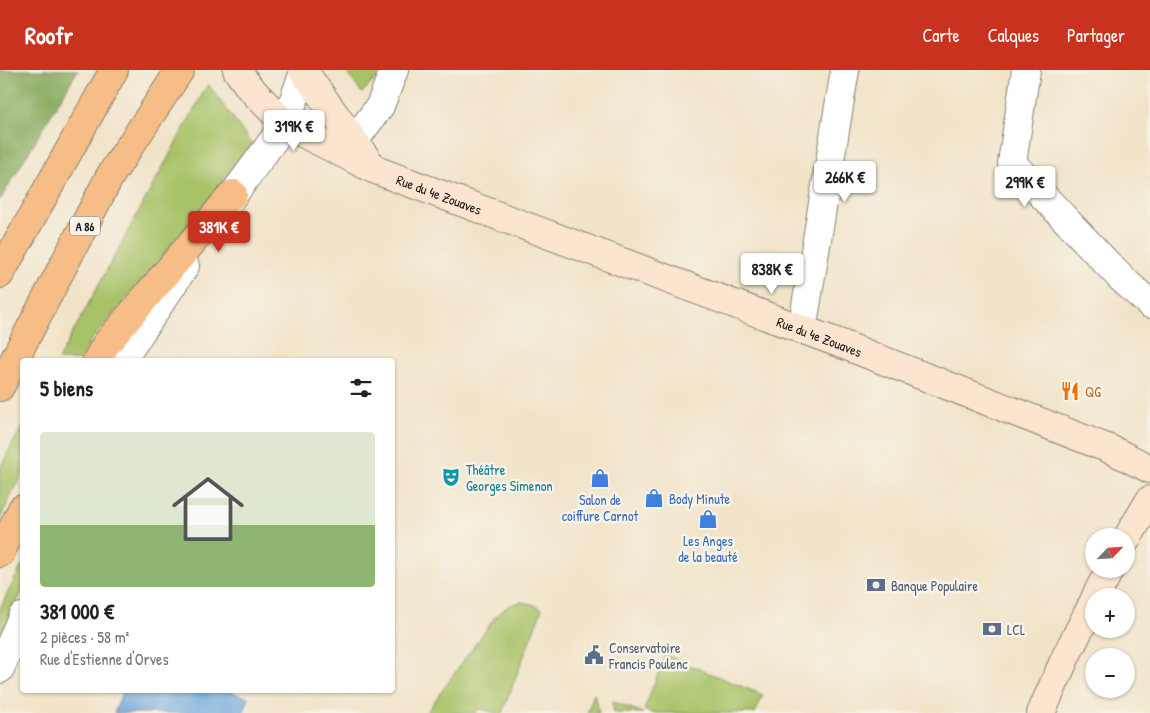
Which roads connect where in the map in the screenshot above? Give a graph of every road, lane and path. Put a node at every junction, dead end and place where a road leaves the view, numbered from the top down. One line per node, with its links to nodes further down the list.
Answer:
1 (114, 70): 12 (highway)
2 (180, 70): 17 (highway, A 86)
3 (394, 70): 9 (street)
4 (845, 70): 14 (street)
5 (1026, 70): 13 (street)
6 (304, 71): 8 (street); 9 (main road)
7 (243, 79): 8 (main road, Rue du 4e Zouaves)
8 (285, 124): 10 (main road, Rue du 4e Zouaves); 11 (street)
9 (354, 141): 10 (main road)
10 (373, 169): 14 (main road, Rue du 4e Zouaves)
11 (233, 194): 15 (highway); 16 (street)
12 (0, 274)
13 (1150, 304)
14 (802, 330): 18 (main road, Rue du 4e Zouaves)
15 (98, 358)
16 (123, 358)
17 (0, 387)
18 (1150, 469)
19 (1150, 500): 21 (main road)
20 (20, 513): 22 (highway)
21 (1133, 528)
22 (0, 553)
23 (1085, 619): 26 (main road)
24 (20, 622): 25 (street)
25 (0, 669)
26 (1041, 713)

